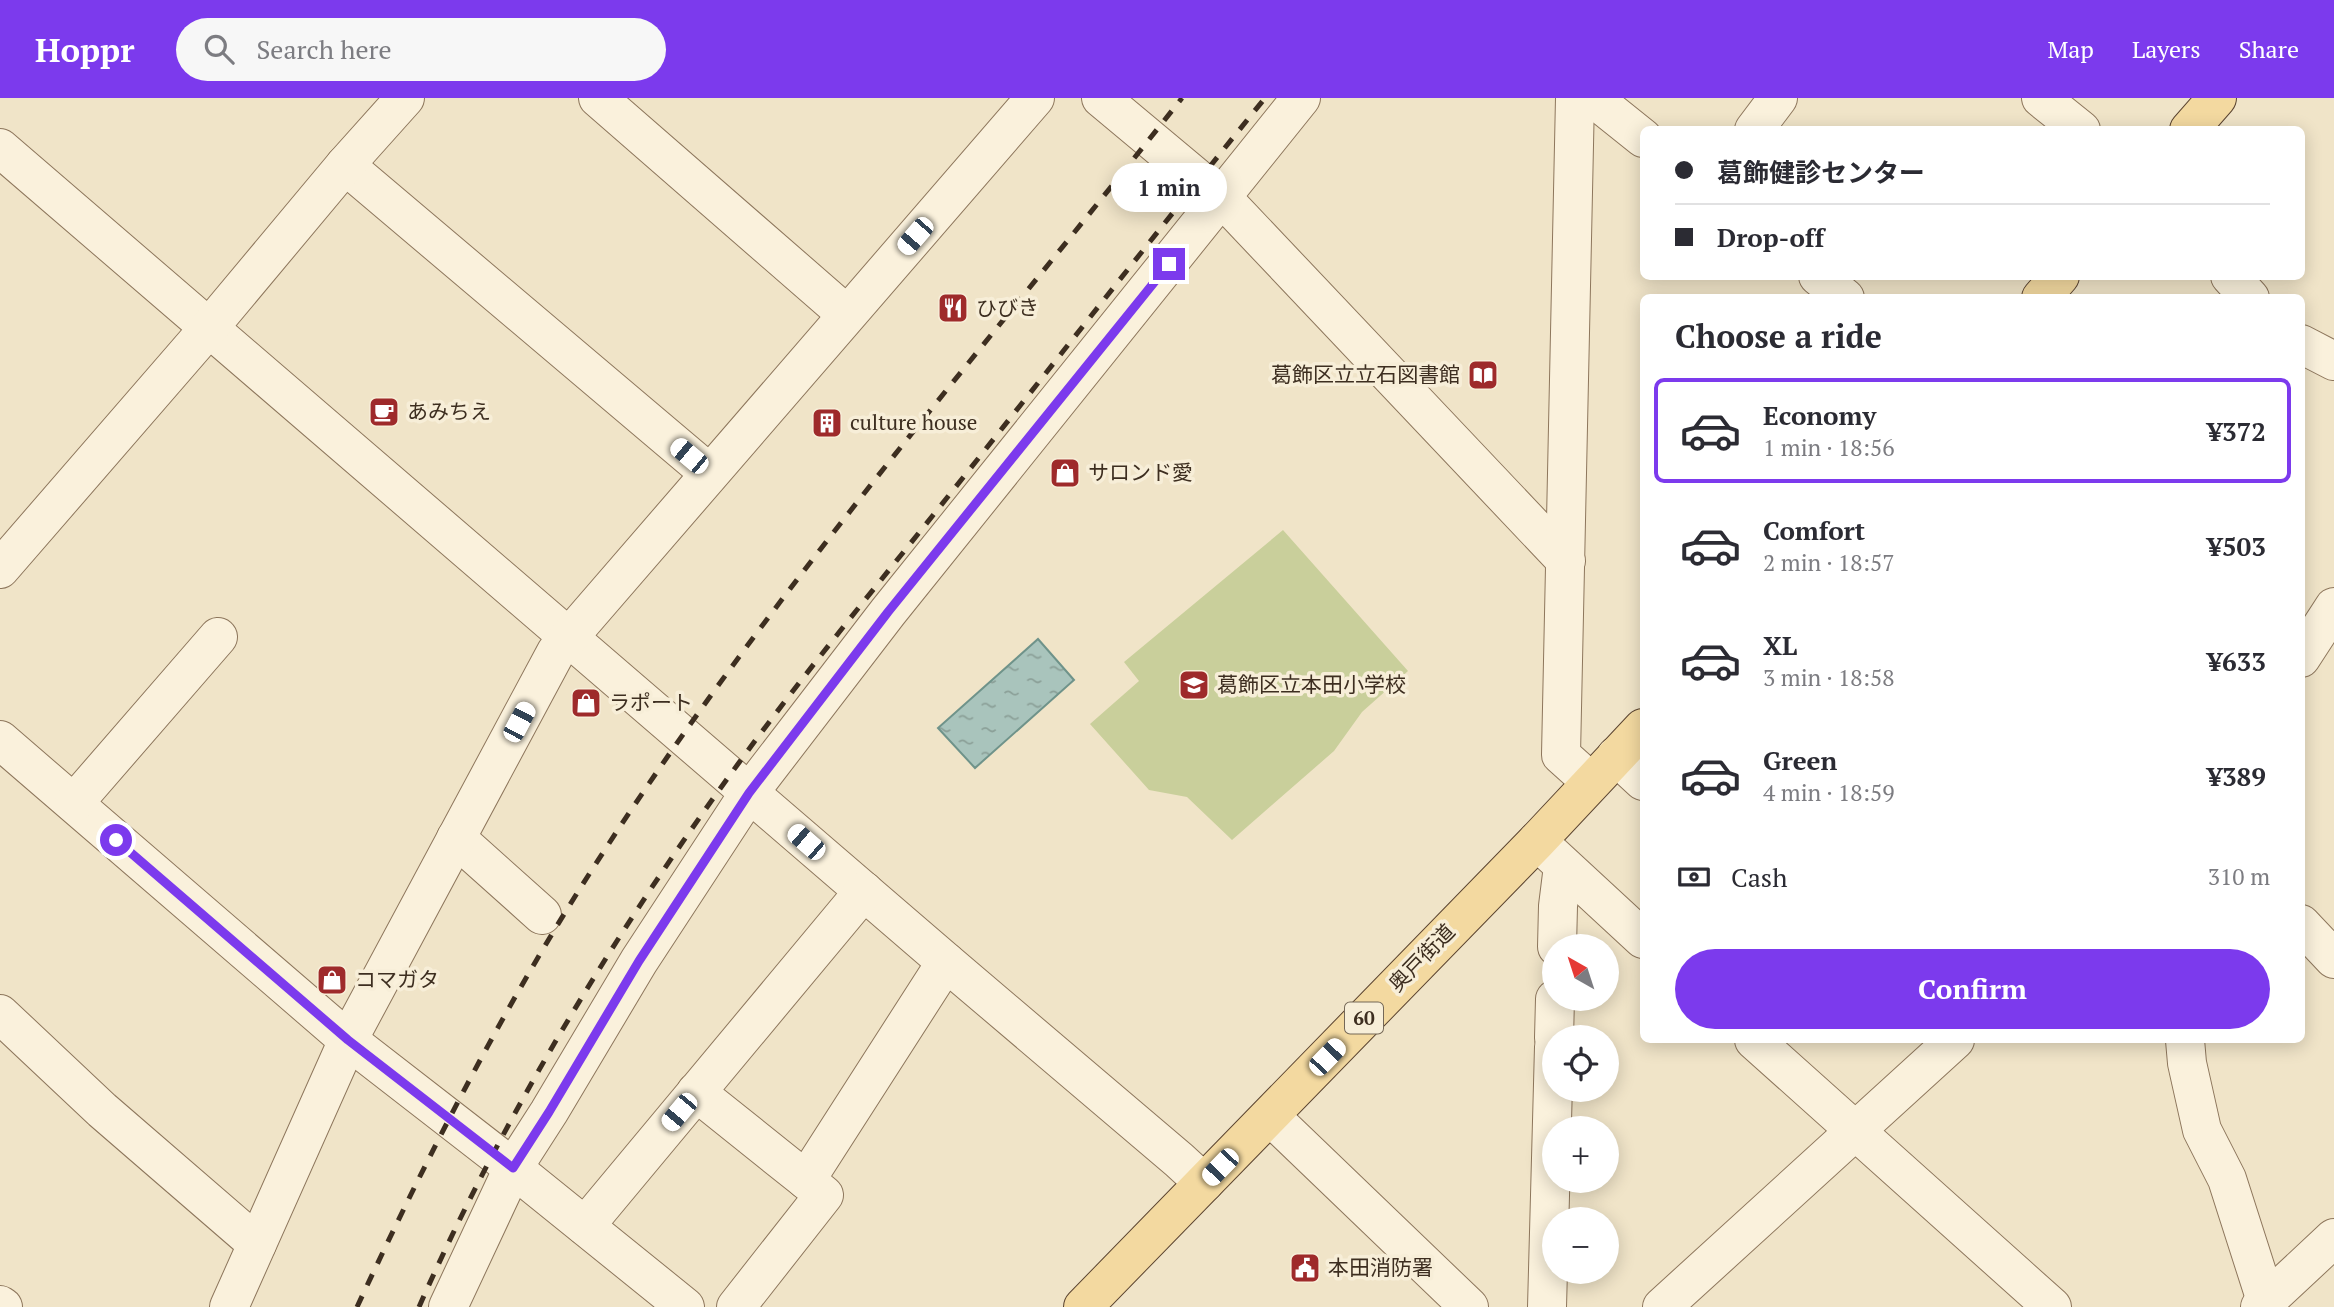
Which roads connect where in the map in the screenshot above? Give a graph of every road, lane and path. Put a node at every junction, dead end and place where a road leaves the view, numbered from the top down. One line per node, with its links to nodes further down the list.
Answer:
1 (405, 98): 16 (street)
2 (598, 98): 24 (street)
3 (1035, 98): 24 (street)
4 (1101, 98): 17 (street)
5 (1301, 98): 17 (street)
6 (1575, 98): 29 (street)
7 (1593, 98): 14 (street)
8 (1778, 98): 11 (street)
9 (2040, 98): 12 (street)
10 (2217, 98): 13 (main road)
11 (1757, 126)
12 (2076, 126)
13 (2192, 126)
14 (1640, 136)
15 (0, 148): 25 (street)
16 (345, 165): 25 (street); 28 (street)
17 (1221, 198): 29 (street); 38 (street)
18 (1823, 280): 21 (street)
19 (2057, 280): 22 (main road)
20 (2234, 280): 23 (street)
21 (1840, 294)
22 (2044, 294)
23 (2246, 294)
24 (846, 314): 28 (street)
25 (208, 329): 30 (street); 33 (street)
26 (2305, 346): 27 (street)
27 (2334, 362)
28 (709, 473): 33 (street)
29 (1566, 561): 37 (street)
30 (0, 569)
31 (2334, 607): 34 (street)
32 (218, 637): 39 (street)
33 (568, 638): 38 (street); 40 (street)
34 (2305, 652)
35 (1640, 733): 37 (main road, 奥戸街道 / 60)
36 (0, 740): 39 (street)
37 (1617, 773): 41 (main road, 奥戸街道 / 60)
38 (749, 793): 42 (street); 58 (street)
39 (74, 803): 50 (street)
40 (456, 838): 43 (street); 50 (street)
41 (1550, 854): 45 (street); 46 (street); 56 (main road, 奥戸街道 / 60)
42 (864, 891): 48 (street); 54 (street)
43 (542, 915)
44 (2305, 928): 47 (street)
45 (1557, 934)
46 (1640, 936)
47 (2334, 959)
48 (946, 962): 59 (street); 60 (street)
49 (0, 1014): 62 (street)
50 (348, 1040): 58 (street); 62 (street)
51 (1757, 1043): 57 (street)
52 (1945, 1043): 57 (street)
53 (2185, 1043): 64 (street)
54 (696, 1092): 59 (street); 61 (street)
55 (1553, 1102): 71 (street)
56 (1269, 1116): 60 (main road, 奥戸街道 / 60); 70 (street)
57 (1855, 1131): 72 (street); 73 (street)
58 (513, 1168): 61 (street); 67 (street)
59 (806, 1180): 69 (street)
60 (1204, 1183): 65 (main road, 奥戸街道 / 60)
61 (585, 1226): 68 (street)
62 (257, 1244): 66 (street)
63 (2329, 1251): 64 (street)
64 (2265, 1305)
65 (1088, 1306)
66 (229, 1307)
67 (448, 1307)
68 (685, 1307)
69 (736, 1307)
70 (1469, 1307)
71 (1547, 1307)
72 (1662, 1307)
73 (2052, 1307)

